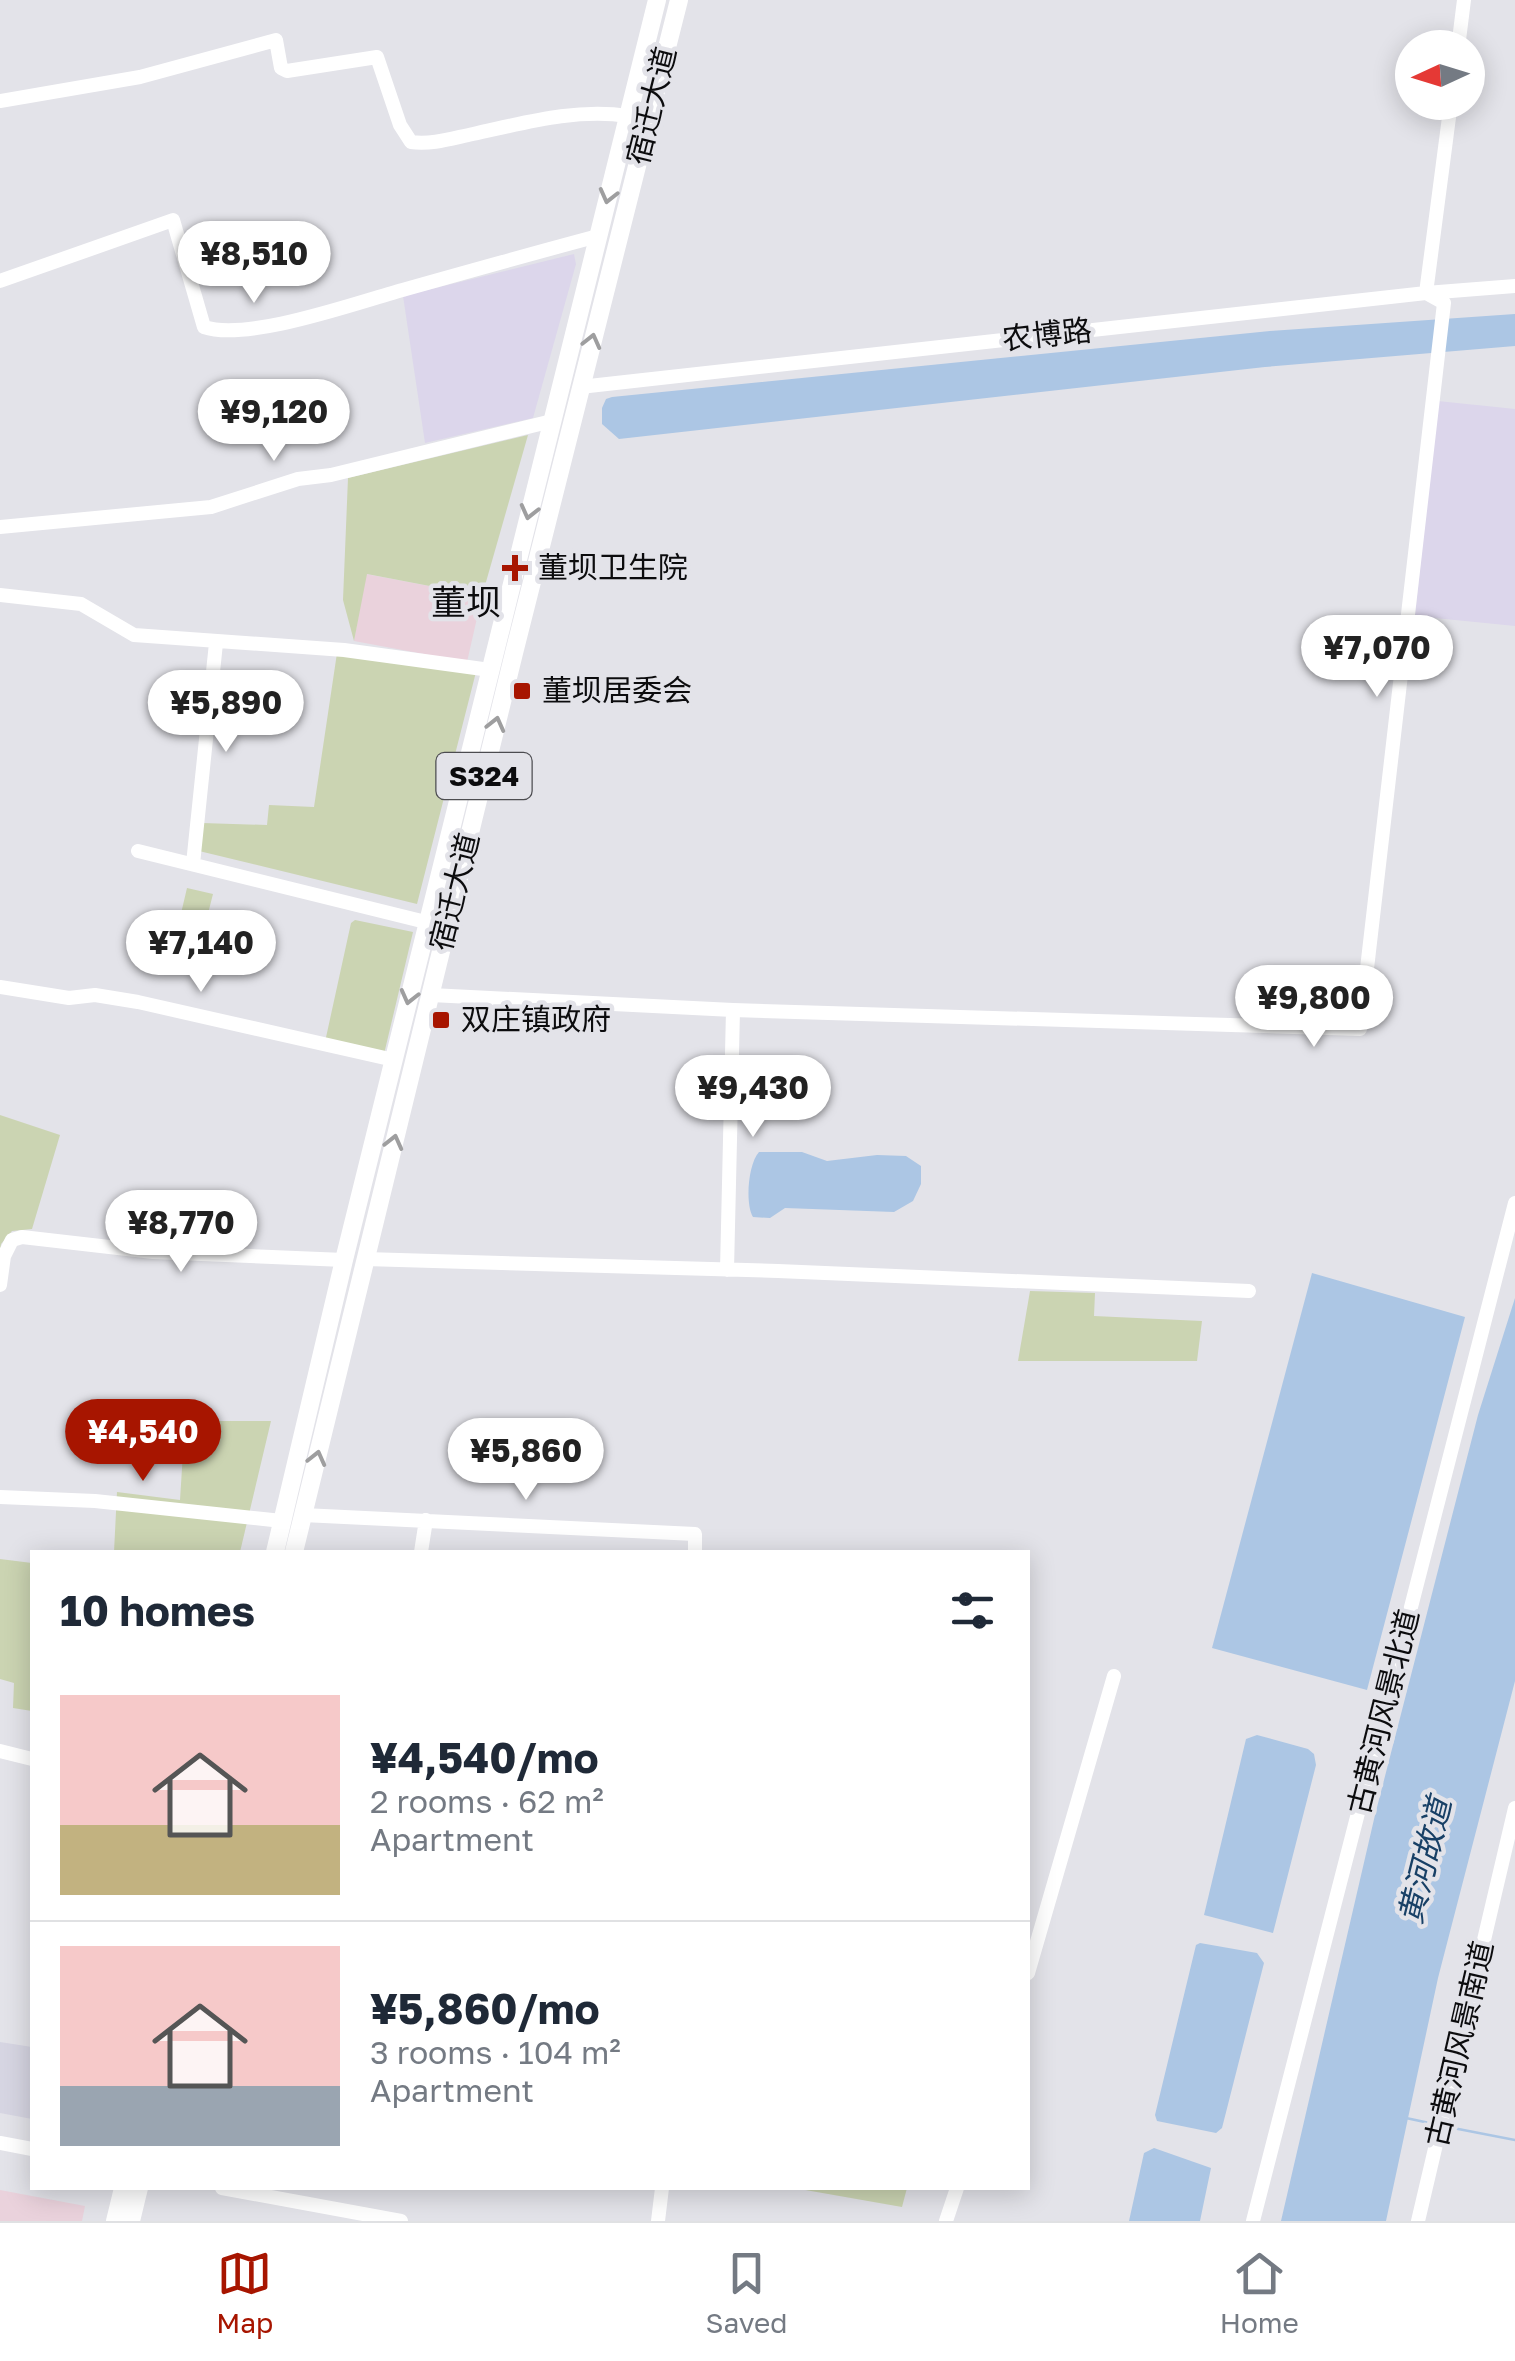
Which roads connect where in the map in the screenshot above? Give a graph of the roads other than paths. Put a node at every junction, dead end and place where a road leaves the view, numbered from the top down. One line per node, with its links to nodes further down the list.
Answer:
1 (657, 0): 6 (main road, 宿迁大道 / S324)
2 (679, 0): 12 (main road, 宿迁大道 / S324, one-way to 2)
3 (1464, 0): 4 (street)
4 (1460, 30)
5 (0, 101): 6 (street)
6 (628, 116): 8 (main road, 宿迁大道 / S324, one-way to 8)
7 (1449, 120): 11 (street)
8 (598, 236): 9 (street); 13 (main road, 宿迁大道 / S324)
9 (0, 281)
10 (1515, 286): 11 (street, 农博路)
11 (1426, 293): 12 (street, 农博路); 23 (street)
12 (580, 388): 20 (main road, 宿迁大道 / S324, one-way to 12)
13 (552, 421): 14 (street); 17 (main road, 宿迁大道 / S324, one-way to 17)
14 (0, 527)
15 (0, 595): 16 (street)
16 (216, 642): 17 (street); 19 (street)
17 (490, 670): 20 (main road, 宿迁大道 / S324)
18 (138, 850): 19 (street)
19 (194, 864): 20 (street)
20 (437, 924): 22 (main road, 宿迁大道 / S324); 24 (main road, 宿迁大道 / S324, one-way to 24)
21 (0, 987): 24 (street)
22 (430, 995): 23 (street); 26 (main road, 宿迁大道 / S324, one-way to 22)
23 (733, 1010): 28 (street)
24 (394, 1060): 27 (main road, 宿迁大道 / S324)
25 (1515, 1203): 56 (street, 古黄河风景北道)
26 (365, 1259): 28 (street); 32 (main road, 宿迁大道 / S324, one-way to 26)
27 (344, 1260): 29 (street); 34 (main road, 宿迁大道 / S324)
28 (727, 1270): 30 (street)
29 (0, 1286)
30 (1249, 1291)
31 (0, 1497): 34 (street)
32 (303, 1515): 33 (street); 36 (main road, 宿迁大道 / S324)
33 (426, 1520): 37 (street); 38 (street)
34 (282, 1521): 35 (main road, 宿迁大道 / S324)
35 (275, 1550)
36 (294, 1550)
37 (422, 1550)
38 (695, 1550)
39 (1114, 1676): 43 (street)
40 (0, 1751): 41 (street)
41 (30, 1758)
42 (1515, 1808): 57 (street, 古黄河风景南道)
43 (1030, 1966)
44 (0, 2142): 45 (street)
45 (30, 2149)
46 (123, 2190): 51 (main road)
47 (139, 2190): 52 (main road)
48 (233, 2190): 53 (street)
49 (662, 2190): 54 (street)
50 (956, 2190): 55 (street)
51 (115, 2221)
52 (131, 2221)
53 (400, 2221)
54 (658, 2221)
55 (946, 2221)
56 (1253, 2221)
57 (1418, 2221)

